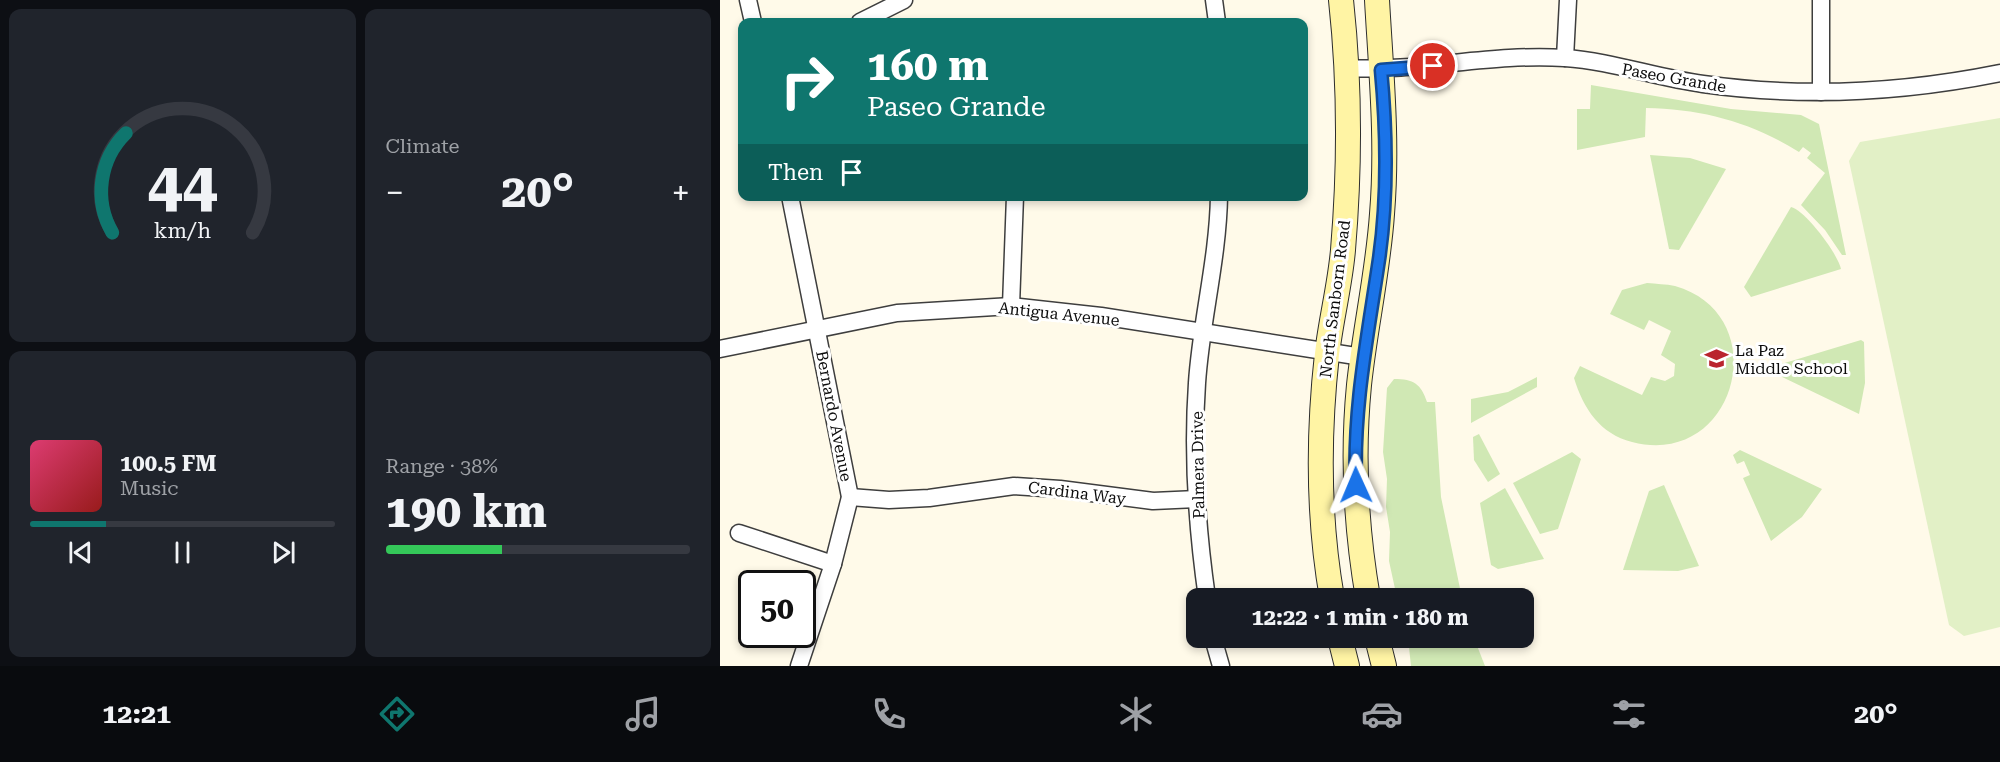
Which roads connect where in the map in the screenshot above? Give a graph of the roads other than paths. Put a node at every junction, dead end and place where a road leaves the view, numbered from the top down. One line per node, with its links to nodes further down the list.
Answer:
1 (748, 0): 8 (street)
2 (904, 0): 9 (street)
3 (1214, 0): 10 (street)
4 (1341, 0): 12 (main road, North Sanborn Road)
5 (1377, 0): 13 (main road, North Sanborn Road)
6 (1568, 0): 11 (street)
7 (1821, 0): 15 (street)
8 (752, 18)
9 (868, 18)
10 (1216, 18)
11 (1565, 58): 13 (street, Paseo Grande); 15 (street, Paseo Grande)
12 (1348, 68): 13 (street, Paseo Grande); 23 (main road, North Sanborn Road)
13 (1381, 70): 24 (main road, North Sanborn Road)
14 (2000, 73): 15 (street, Paseo Grande)
15 (1821, 92)
16 (791, 201): 20 (street, Bernardo Avenue)
17 (1015, 201): 19 (street)
18 (1219, 201): 21 (street, Palmera Drive)
19 (1011, 306): 20 (street, Antigua Avenue); 21 (street, Antigua Avenue)
20 (817, 328): 22 (street, Antigua Avenue); 25 (street, Bernardo Avenue)
21 (1204, 332): 23 (street, Antigua Avenue); 26 (street, Palmera Drive)
22 (720, 349)
23 (1327, 352): 24 (street, Antigua Avenue); 30 (main road, North Sanborn Road)
24 (1362, 357): 31 (main road, North Sanborn Road)
25 (850, 497): 26 (street, Cardina Way); 28 (street, Bernardo Avenue)
26 (1197, 499): 29 (street, Palmera Drive)
27 (739, 533): 28 (street)
28 (833, 564): 35 (street, Bernardo Avenue)
29 (1206, 588)
30 (1331, 588)
31 (1367, 588)
32 (1216, 648): 36 (street)
33 (1342, 648): 37 (main road)
34 (1380, 648): 38 (main road)
35 (799, 666)
36 (1221, 666)
37 (1347, 666)
38 (1384, 666)

